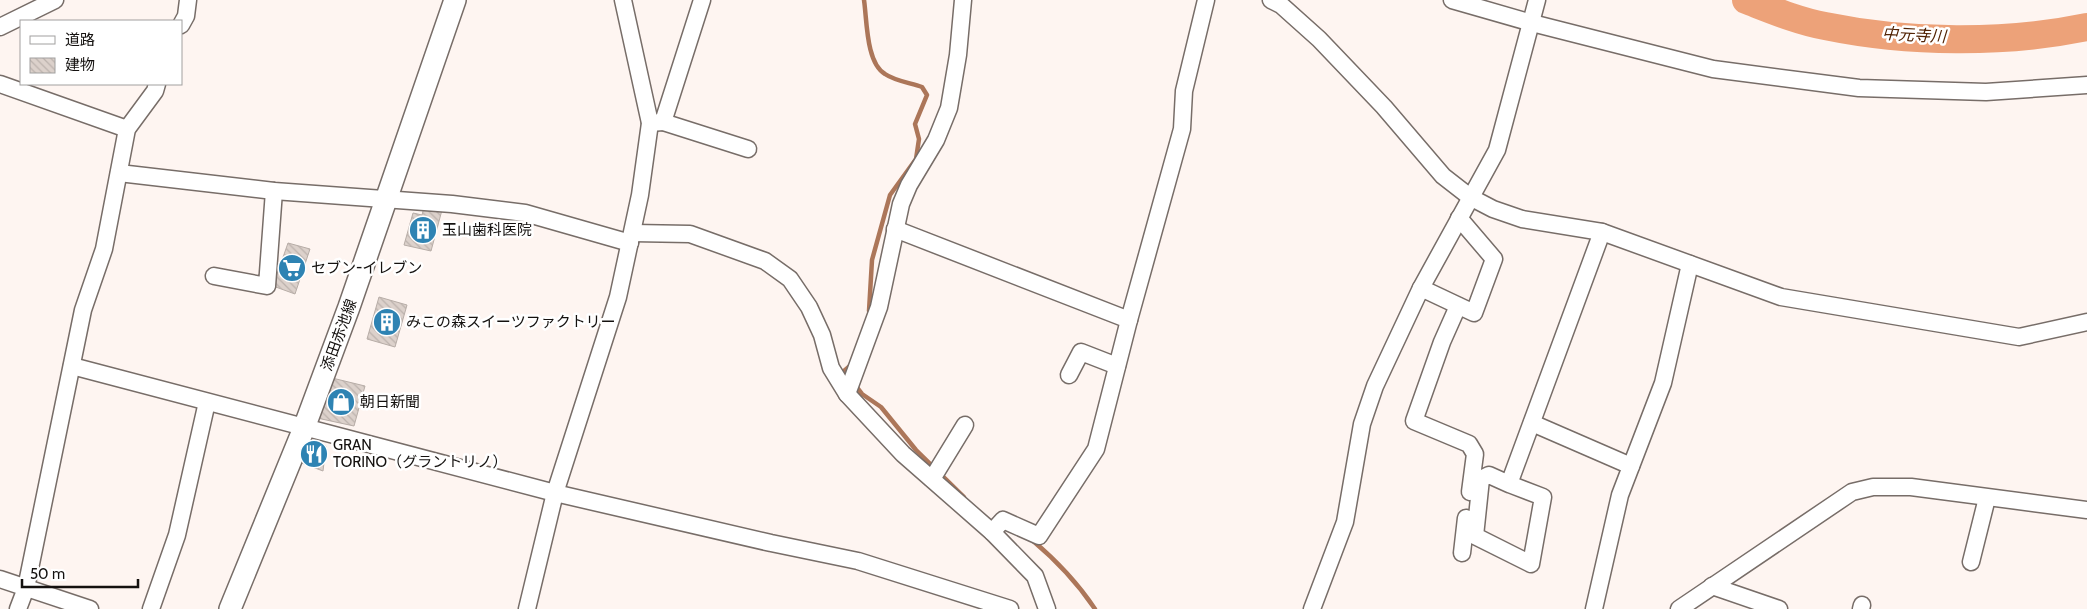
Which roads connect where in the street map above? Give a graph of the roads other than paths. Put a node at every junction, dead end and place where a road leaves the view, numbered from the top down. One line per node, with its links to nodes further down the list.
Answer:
1 (188, 0): 12 (street)
2 (455, 0): 23 (main road, 添田赤池線)
3 (623, 0): 17 (street)
4 (702, 0): 17 (street)
5 (963, 0): 25 (street)
6 (1206, 0): 32 (street)
7 (1271, 0): 22 (street)
8 (1452, 0): 11 (street)
9 (50, 1): 13 (street)
10 (1536, 4): 11 (street)
11 (1532, 23): 16 (street); 22 (street)
12 (182, 24)
13 (0, 27)
14 (0, 84): 18 (street)
15 (157, 85): 18 (street)
16 (2087, 85)
17 (656, 122): 19 (street); 27 (street)
18 (128, 129): 20 (street)
19 (748, 149)
20 (119, 173): 21 (street); 34 (street)
21 (274, 191): 23 (street); 29 (street)
22 (1470, 197): 24 (street); 26 (street)
23 (386, 199): 27 (street); 41 (main road, 添田赤池線)
24 (1459, 218): 30 (street); 31 (street)
25 (895, 229): 32 (street); 37 (street)
26 (1602, 232): 28 (street); 39 (street)
27 (632, 238): 37 (street); 45 (street)
28 (1690, 264): 33 (street); 42 (street)
29 (214, 276)
30 (1420, 288): 31 (street); 61 (street)
31 (1458, 306): 49 (street)
32 (1129, 320): 35 (street)
33 (2087, 322)
34 (72, 366): 38 (street); 53 (street)
35 (1117, 366): 36 (street); 48 (street)
36 (1069, 376)
37 (847, 394): 43 (street)
38 (207, 402): 41 (street); 56 (street)
39 (1532, 423): 42 (street); 44 (street)
40 (965, 425): 43 (street)
41 (304, 428): 45 (street); 57 (main road, 添田赤池線)
42 (1631, 466): 62 (street)
43 (932, 479): 48 (street)
44 (1509, 484): 44 (street)
45 (555, 493): 58 (street); 59 (street)
46 (1987, 498): 47 (street); 50 (street); 52 (street)
47 (2087, 510)
48 (992, 532): 60 (street)
49 (1462, 553)
50 (1971, 562)
51 (0, 579): 53 (street)
52 (1712, 586): 63 (street); 64 (street)
53 (26, 588): 54 (street); 55 (street)
54 (18, 609)
55 (90, 609)
56 (151, 609)
57 (230, 609)
58 (527, 609)
59 (1010, 609)
60 (1047, 609)
61 (1312, 609)
62 (1594, 609)
63 (1679, 609)
64 (1778, 609)

